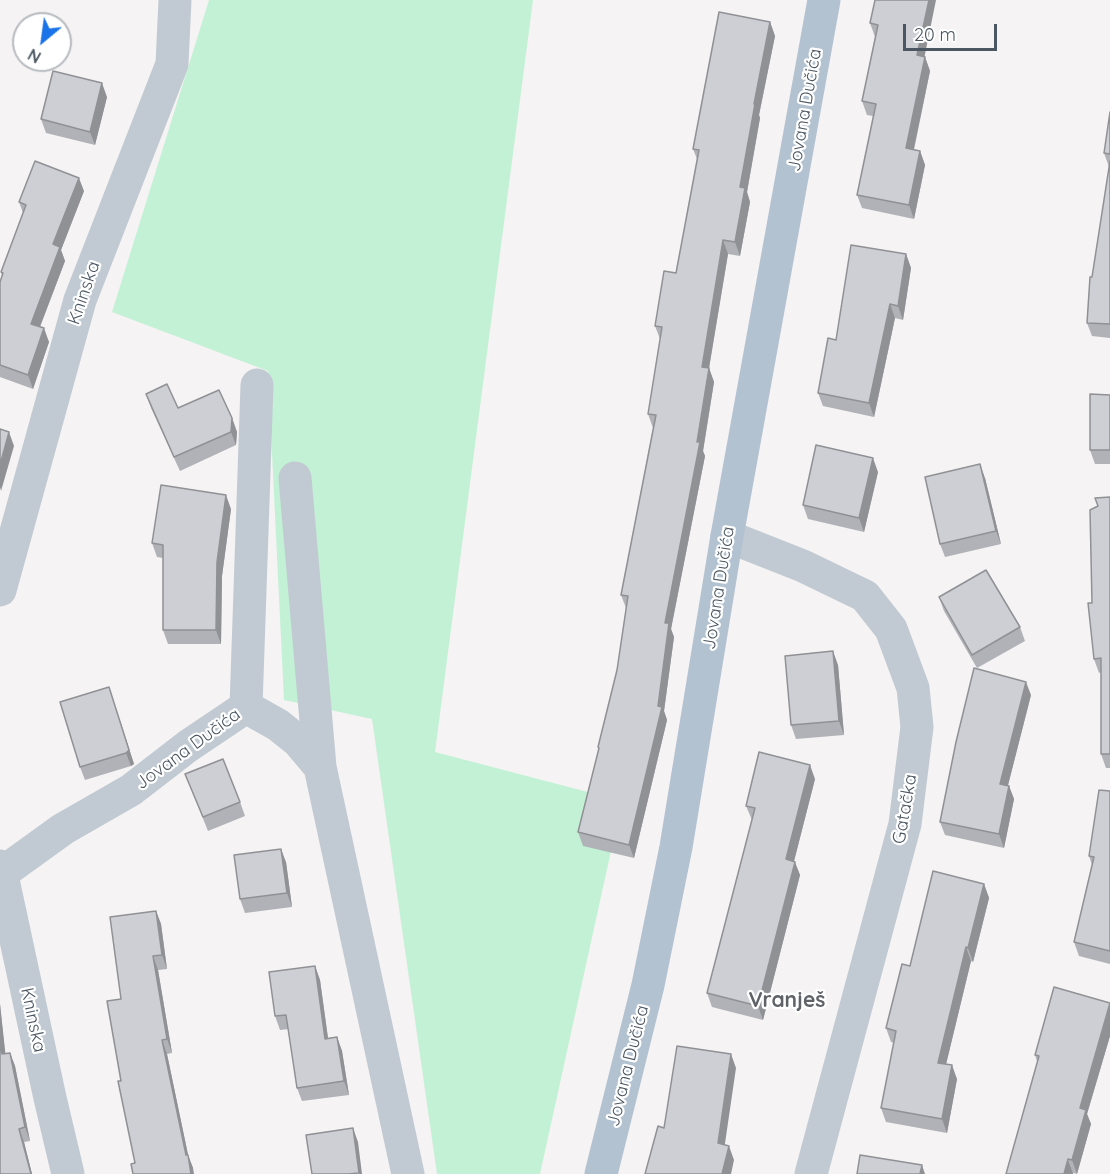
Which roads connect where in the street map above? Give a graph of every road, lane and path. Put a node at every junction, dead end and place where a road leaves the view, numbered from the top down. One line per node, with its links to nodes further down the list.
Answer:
1 (175, 0): 6 (street, Kninska)
2 (824, 0): 5 (main road, Jovana Dučića)
3 (257, 385): 7 (street)
4 (295, 477): 8 (street)
5 (728, 536): 12 (main road, Jovana Dučića); 13 (street, Gatačka)
6 (0, 590)
7 (246, 707): 8 (street, Jovana Dučića); 9 (street, Jovana Dučića)
8 (320, 767): 11 (street, Jovana Dučića)
9 (1, 869): 10 (street, Kninska)
10 (68, 1174)
11 (408, 1174)
12 (601, 1174)
13 (811, 1174)

